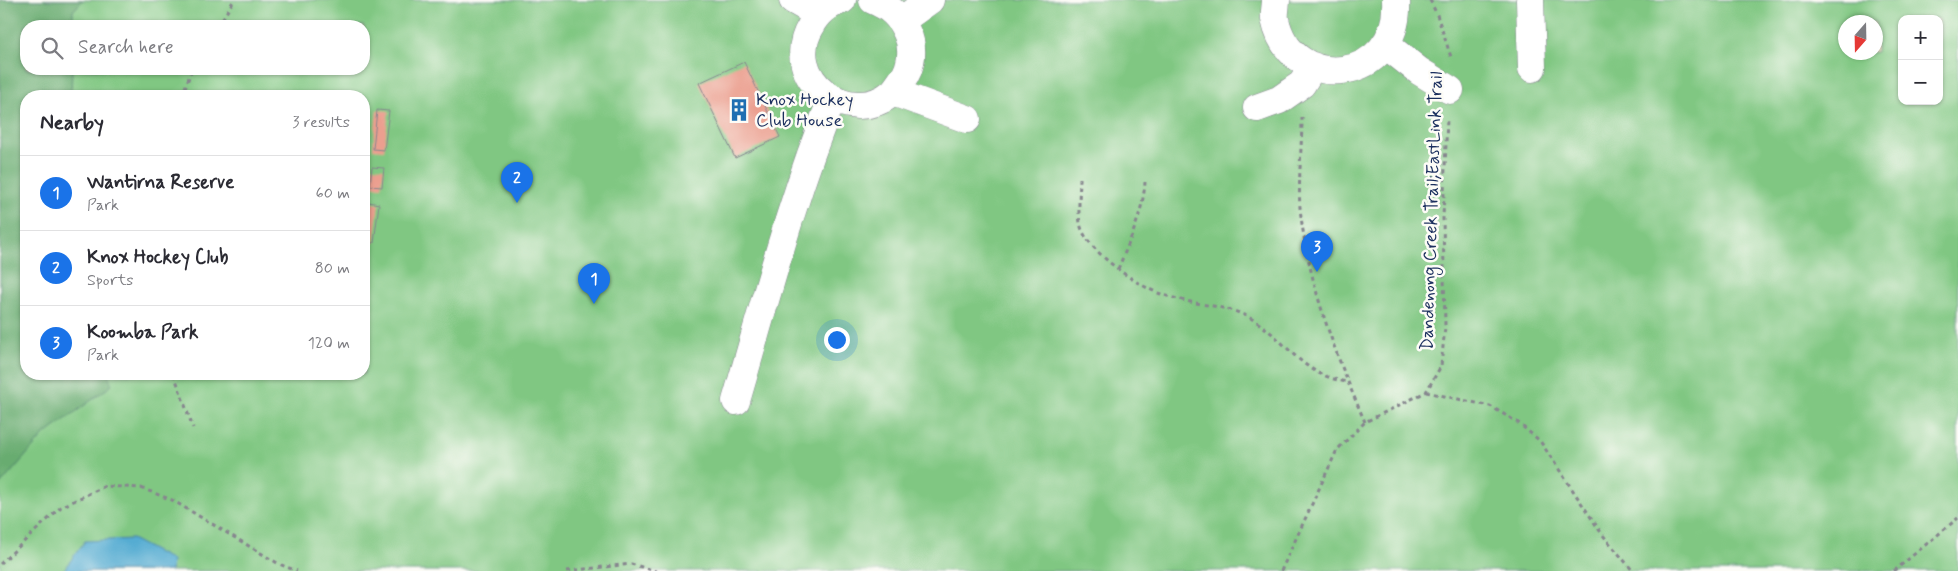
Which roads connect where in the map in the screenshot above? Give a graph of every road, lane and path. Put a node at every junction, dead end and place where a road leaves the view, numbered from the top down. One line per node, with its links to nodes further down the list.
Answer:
1 (234, 0): 11 (path)
2 (793, 0): 10 (lane)
3 (842, 0): 10 (lane)
4 (873, 0): 12 (lane)
5 (930, 0): 12 (lane)
6 (1276, 0): 16 (lane)
7 (1396, 0): 13 (lane)
8 (1430, 0): 18 (path, Dandenong Creek Trail;EastLink Trail)
9 (1530, 0): 14 (lane)
10 (818, 14): 20 (lane)
11 (222, 20)
12 (902, 20): 19 (lane)
13 (1386, 45): 16 (lane); 18 (lane)
14 (1532, 68)
15 (190, 75): 17 (path)
16 (1308, 75): 21 (lane); 27 (path)
17 (184, 90)
18 (1450, 90): 28 (path, Dandenong Creek Trail;EastLink Trail)
19 (893, 92): 20 (lane); 22 (lane)
20 (832, 99): 29 (lane)
21 (1257, 108)
22 (967, 119)
23 (1080, 178): 25 (path)
24 (1145, 182): 25 (path)
25 (1118, 269): 27 (path)
26 (176, 380): 31 (path)
27 (1348, 382): 30 (path)
28 (1426, 392): 30 (path); 38 (path)
29 (736, 400)
30 (1365, 422): 37 (path)
31 (192, 428)
32 (1958, 518): 39 (path)
33 (0, 564): 34 (path)
34 (296, 571)
35 (567, 571): 36 (path)
36 (656, 571)
37 (1281, 571)
38 (1634, 571)
39 (1894, 571)

